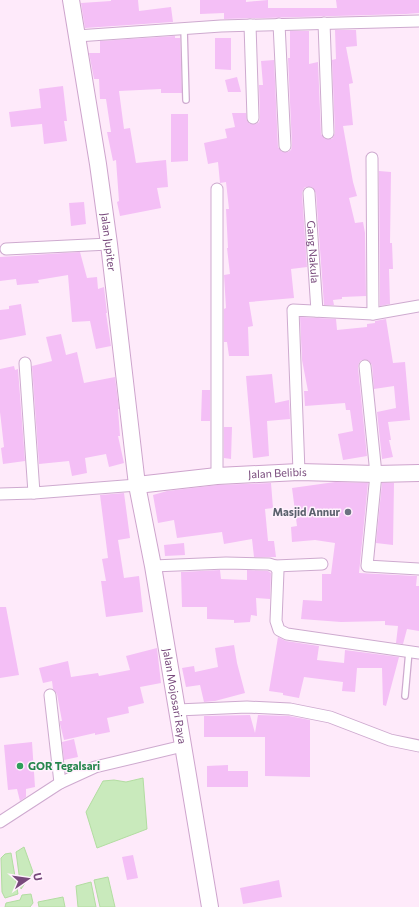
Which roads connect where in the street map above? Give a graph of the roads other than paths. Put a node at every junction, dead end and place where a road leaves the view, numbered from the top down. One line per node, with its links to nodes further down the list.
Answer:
1 (70, 0): 7 (street, Jalan Jupiter)
2 (419, 21): 3 (street)
3 (324, 23): 4 (street); 10 (street)
4 (279, 24): 5 (street); 11 (street)
5 (250, 25): 6 (street); 9 (street)
6 (184, 28): 7 (street); 8 (lane)
7 (77, 36): 15 (street, Jalan Jupiter)
8 (186, 100)
9 (253, 118)
10 (328, 133)
11 (285, 146)
12 (372, 158): 19 (street)
13 (217, 189): 25 (street)
14 (309, 193): 18 (street, Gang Nakula)
15 (109, 244): 16 (street); 26 (street, Jalan Jupiter)
16 (6, 249)
17 (419, 306): 19 (street)
18 (317, 311): 19 (street); 22 (street)
19 (373, 314)
20 (25, 363): 27 (street)
21 (365, 366): 24 (street)
22 (298, 472): 24 (street, Jalan Belibis); 25 (street, Jalan Belibis)
23 (419, 473): 24 (street, Jalan Belibis)
24 (376, 474): 32 (street)
25 (217, 476): 26 (street, Jalan Belibis)
26 (137, 485): 27 (street); 30 (street, Jalan Mojosari Raya)
27 (34, 493): 28 (street)
28 (0, 494)
29 (322, 564): 31 (street)
30 (154, 566): 31 (street); 36 (street, Jalan Mojosari Raya)
31 (274, 566): 33 (street)
32 (419, 569)
33 (414, 652): 35 (lane)
34 (50, 695): 39 (street)
35 (404, 696)
36 (177, 710): 37 (street, Jalan Mojosari Raya); 38 (street)
37 (183, 746): 39 (street); 41 (street, Jalan Mojosari Raya)
38 (419, 746)
39 (60, 783): 40 (street)
40 (0, 822)
41 (210, 907)

